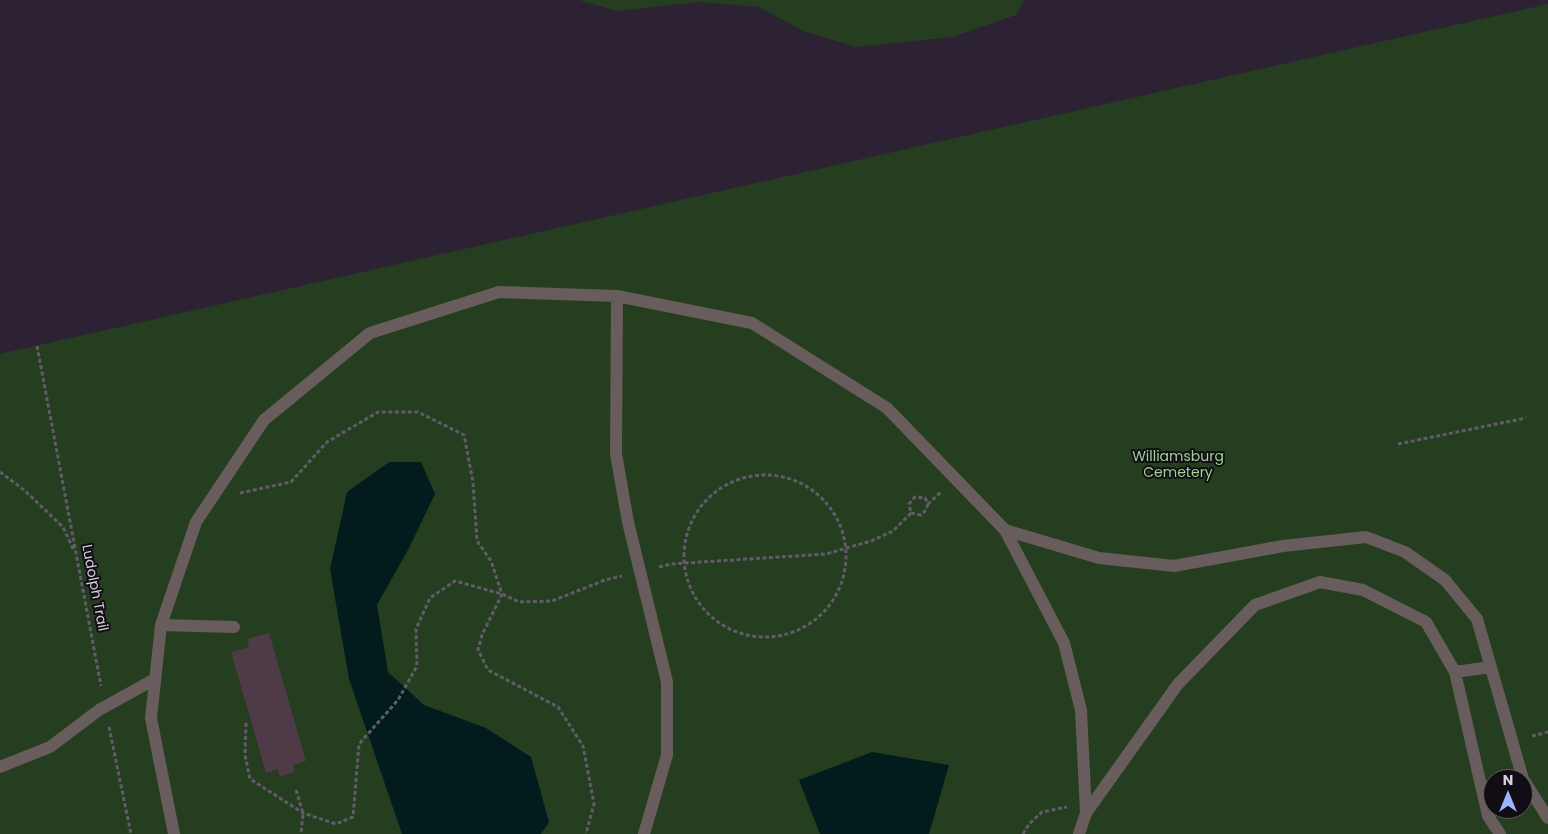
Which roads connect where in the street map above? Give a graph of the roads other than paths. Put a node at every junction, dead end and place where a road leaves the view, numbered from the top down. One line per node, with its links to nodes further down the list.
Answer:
1 (618, 296): 2 (lane); 3 (lane); 14 (lane)
2 (1005, 530): 5 (lane); 11 (lane)
3 (161, 625): 4 (lane); 7 (lane)
4 (234, 627)
5 (1491, 667): 6 (lane); 9 (lane)
6 (1455, 672): 11 (lane); 16 (lane)
7 (155, 679): 8 (lane); 13 (lane)
8 (0, 767)
9 (1520, 769)
10 (1533, 795): 12 (lane)
11 (1086, 813): 15 (lane)
12 (1548, 818)
13 (174, 834)
14 (644, 834)
15 (1078, 834)
16 (1500, 834)

